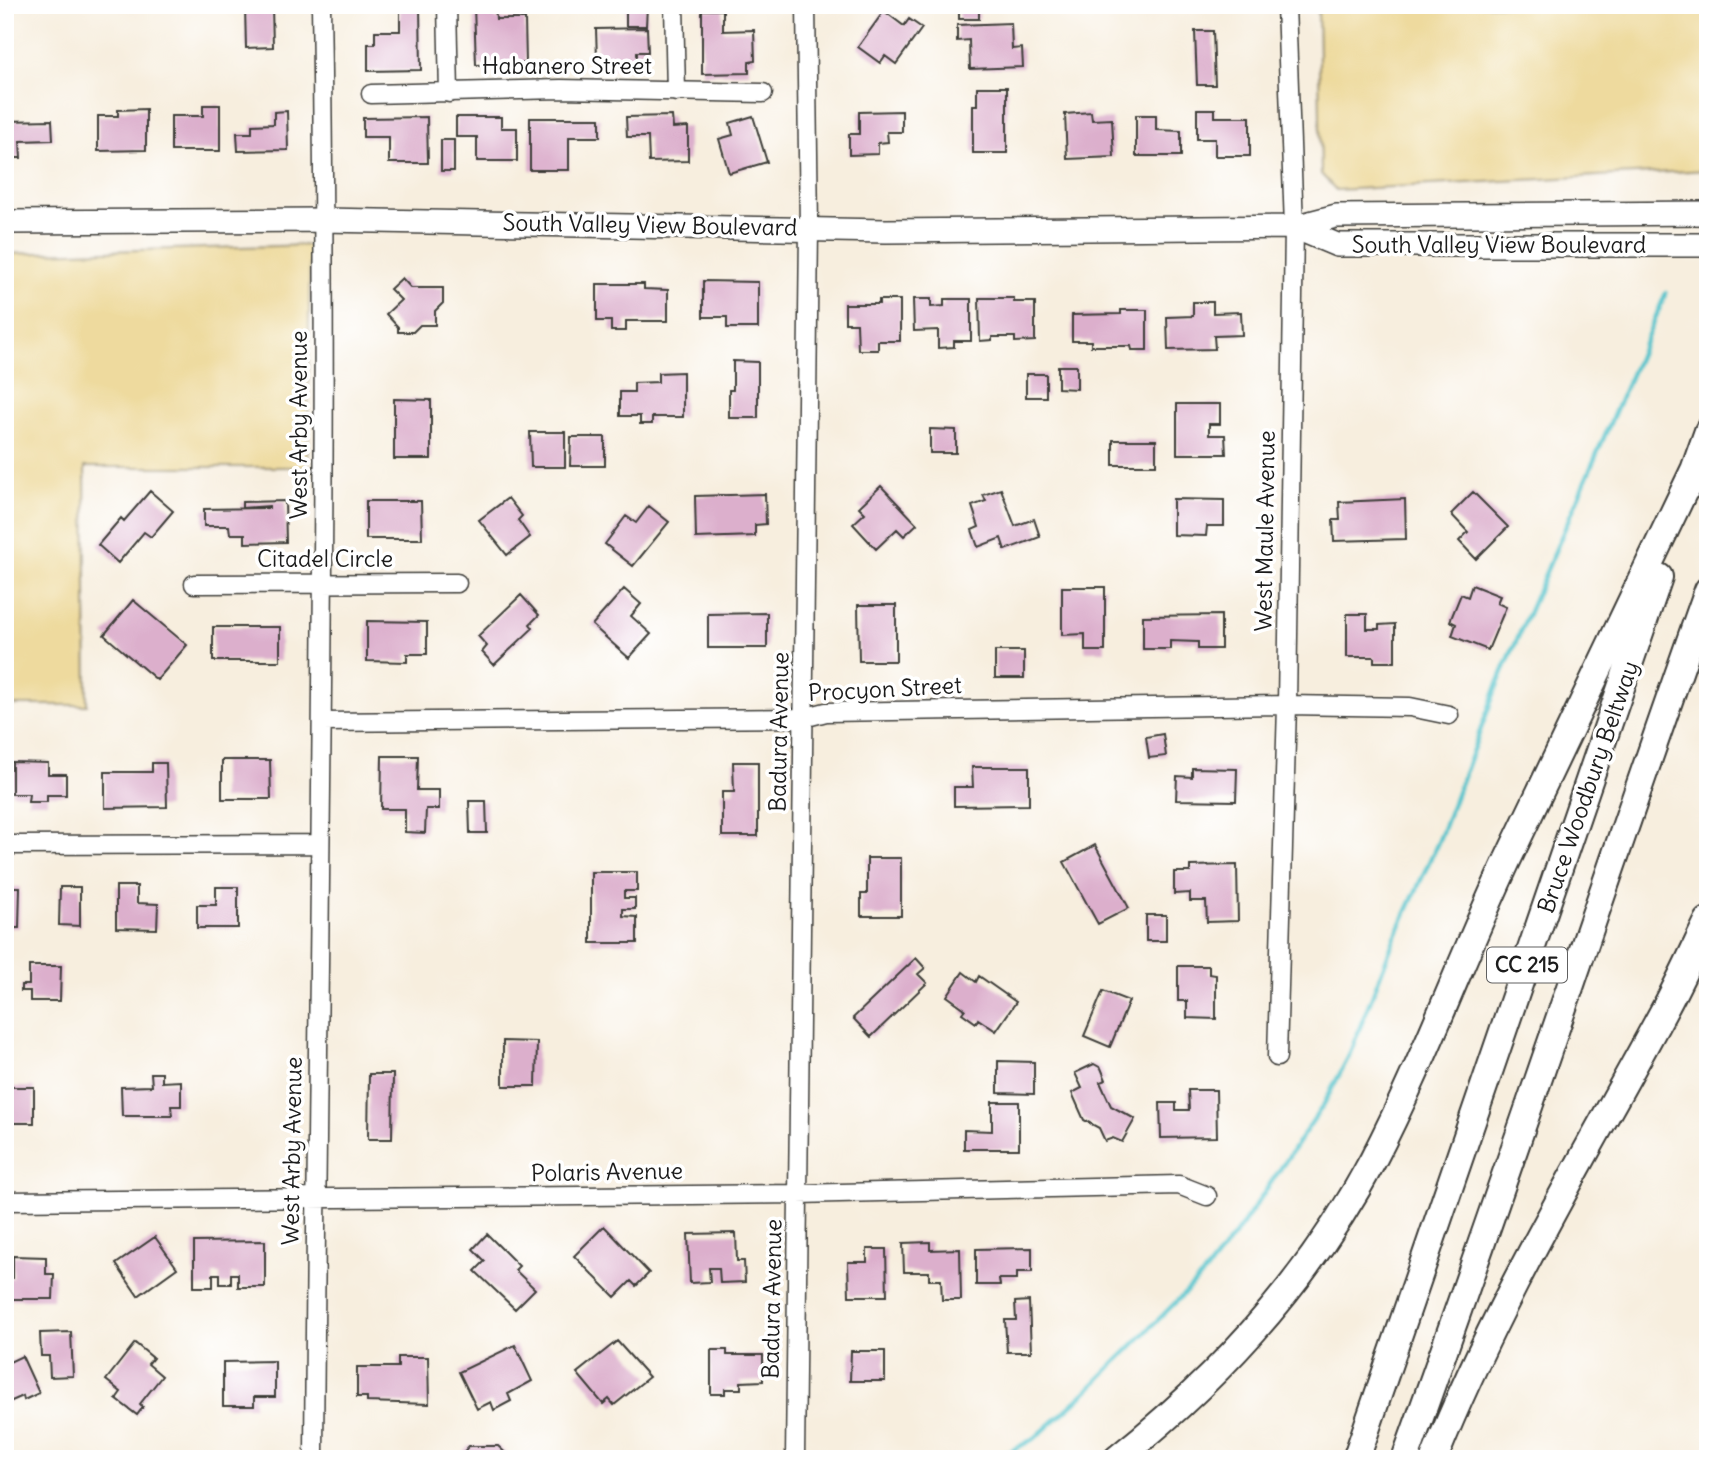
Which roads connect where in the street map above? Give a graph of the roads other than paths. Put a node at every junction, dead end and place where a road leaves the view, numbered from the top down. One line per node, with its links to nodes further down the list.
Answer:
1 (321, 5): 11 (street, West Arby Avenue)
2 (447, 5): 7 (street)
3 (674, 5): 6 (street)
4 (806, 5): 14 (street, Badura Avenue)
5 (1286, 5): 13 (street, West Maule Avenue)
6 (676, 92): 7 (street, Habanero Street); 8 (street, Habanero Street)
7 (449, 93): 9 (street, Habanero Street)
8 (763, 93)
9 (371, 94)
10 (1708, 213): 13 (main road, South Valley View Boulevard)
11 (324, 220): 12 (main road, South Valley View Boulevard); 14 (main road, South Valley View Boulevard); 18 (street, West Arby Avenue)
12 (5, 222)
13 (1294, 227): 14 (main road, South Valley View Boulevard); 15 (main road, South Valley View Boulevard); 22 (street, West Maule Avenue)
14 (809, 228): 24 (street, Badura Avenue)
15 (1703, 245)
16 (1708, 431): 17 (highway, Bruce Woodbury Beltway / CC 215)
17 (1694, 470): 36 (highway); 37 (highway, Bruce Woodbury Beltway / CC 215)
18 (323, 583): 19 (street, Citadel Circle); 20 (street, Citadel Circle); 25 (street, West Arby Avenue)
19 (457, 583)
20 (194, 584)
21 (1708, 590): 38 (highway, Bruce Woodbury Beltway / CC 215)
22 (1287, 705): 23 (street, Procyon Street); 24 (street, Procyon Street); 29 (street, West Maule Avenue)
23 (1449, 715)
24 (803, 718): 25 (street, Procyon Street); 30 (street, Badura Avenue)
25 (322, 722): 26 (street, West Arby Avenue)
26 (320, 844): 27 (street); 32 (street, West Arby Avenue)
27 (5, 845)
28 (1708, 922): 39 (highway)
29 (1277, 1057)
30 (798, 1194): 31 (street, Polaris Avenue); 32 (street, Polaris Avenue); 35 (street, Badura Avenue)
31 (1207, 1196)
32 (315, 1199): 33 (street, Polaris Avenue); 34 (street, West Arby Avenue)
33 (5, 1201)
34 (314, 1459)
35 (795, 1459)
36 (1117, 1459)
37 (1356, 1459)
38 (1405, 1459)
39 (1434, 1459)

